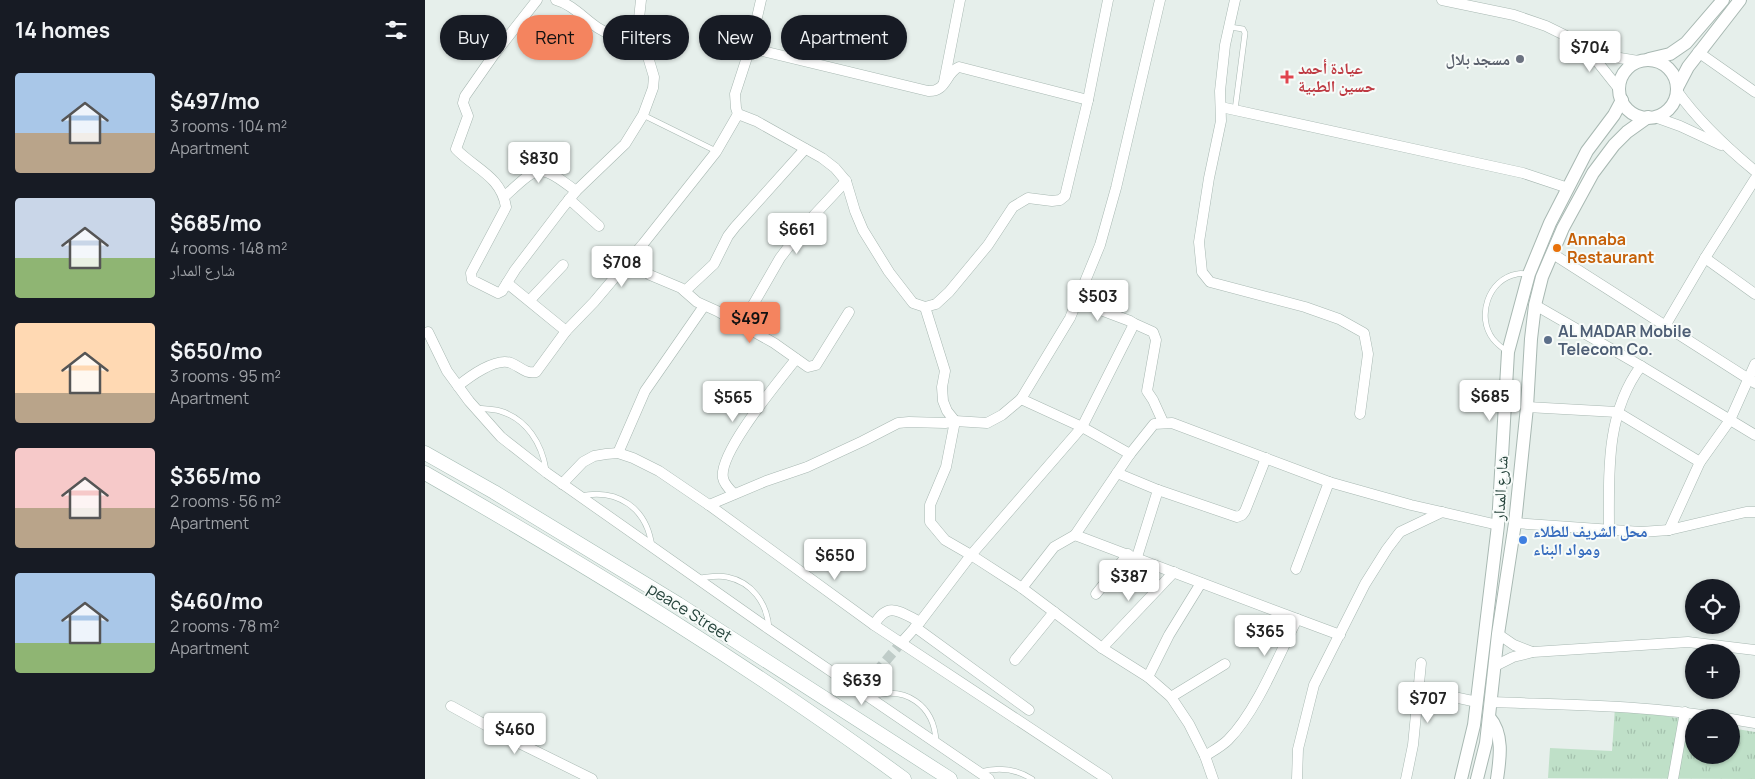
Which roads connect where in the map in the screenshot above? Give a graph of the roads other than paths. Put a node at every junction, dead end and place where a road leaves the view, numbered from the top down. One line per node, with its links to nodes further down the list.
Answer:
1 (537, 0): 40 (street)
2 (556, 0): 15 (street)
3 (641, 0): 12 (street)
4 (761, 0): 13 (street)
5 (960, 0): 22 (street)
6 (1108, 0): 26 (street)
7 (1160, 0): 51 (street)
8 (1235, 0): 14 (street)
9 (1446, 0): 16 (street)
10 (1723, 0): 21 (street)
11 (1740, 0): 17 (street)
12 (639, 15)
13 (758, 15)
14 (1230, 27): 27 (street); 28 (lane)
15 (603, 30)
16 (1576, 42): 21 (street); 25 (street)
17 (1698, 52): 23 (street); 24 (street)
18 (771, 53): 22 (street)
19 (649, 60): 30 (street)
20 (746, 60): 29 (street)
21 (1643, 60): 23 (street); 25 (street)
22 (943, 85): 26 (street)
23 (1677, 90): 31 (street); 32 (street)
24 (1755, 92)
25 (1620, 95): 31 (street); 38 (street, شارع المدار)
26 (1088, 100): 54 (street)
27 (1221, 107): 28 (street); 71 (street)
28 (1235, 110): 38 (street)
29 (738, 114): 33 (street); 34 (street)
30 (643, 115): 34 (lane); 39 (street)
31 (1652, 117): 32 (street); 42 (street, شارع المدار)
32 (1728, 148): 35 (street)
33 (805, 149): 37 (street); 48 (street)
34 (716, 152): 43 (street)
35 (1755, 171)
36 (1755, 179): 44 (street)
37 (846, 181): 54 (street); 57 (street)
38 (1567, 188): 46 (street, شارع المدار)
39 (573, 195): 40 (street); 41 (street); 47 (street)
40 (504, 197): 47 (street)
41 (599, 226)
42 (1553, 254): 52 (street, شارع المدار); 58 (street)
43 (630, 258): 48 (street); 59 (street)
44 (1705, 258): 49 (street); 58 (street)
45 (563, 265): 50 (street)
46 (1529, 274): 61 (street, شارع المدار); 61 (lane)
47 (507, 283): 50 (street)
48 (685, 291): 53 (street)
49 (1755, 294)
50 (530, 300): 59 (street)
51 (1077, 301): 56 (street); 67 (street)
52 (1535, 305): 64 (street); 68 (street, شارع المدار)
53 (704, 306): 57 (street); 78 (street)
54 (925, 307): 73 (street)
55 (849, 312): 62 (street)
56 (1133, 323): 74 (street); 75 (street)
57 (741, 324): 62 (street)
58 (1665, 326): 65 (street)
59 (567, 331): 66 (street)
60 (429, 332): 66 (street)
61 (1508, 352): 94 (street, شارع المدار)
62 (796, 360): 88 (street)
63 (1755, 364): 65 (street)
64 (1641, 366): 70 (street); 72 (street)
65 (1751, 381): 72 (street)
66 (458, 386): 69 (street)
67 (1021, 398): 73 (street); 75 (street)
68 (1527, 407): 70 (street); 93 (street, شارع المدار)
69 (475, 408): 83 (street); 83 (lane)
70 (1617, 412): 81 (street); 96 (street)
71 (1360, 414)
72 (1730, 420): 76 (street); 81 (street)
73 (955, 421): 88 (street); 99 (street)
74 (1163, 422): 79 (street); 80 (street)
75 (1082, 428): 79 (street); 99 (street)
76 (1755, 435)
77 (425, 453): 140 (main road, peace Street)
78 (619, 453): 86 (street); 90 (street)
79 (1130, 454): 84 (street)
80 (1266, 458): 85 (street); 87 (street)
81 (1700, 462): 95 (street)
82 (425, 473): 139 (main road, peace Street)
83 (547, 473): 86 (street)
84 (1117, 473): 87 (street); 97 (street)
85 (1329, 482): 91 (street); 101 (street)
86 (563, 484): 89 (street)
87 (1159, 490): 100 (street)
88 (734, 494): 90 (street)
89 (580, 496): 98 (street); 98 (lane)
90 (709, 506): 109 (street)
91 (1442, 512): 94 (street); 113 (street)
92 (1755, 512): 95 (street)
93 (1515, 524): 96 (street); 112 (street, شارع المدار)
94 (1498, 525): 127 (street, شارع المدار)
95 (1669, 530): 96 (street)
96 (1609, 531)
97 (1075, 534): 100 (street); 105 (street)
98 (653, 547): 103 (street)
99 (971, 555): 105 (street); 110 (street)
100 (1133, 556): 102 (street); 106 (street)
101 (1296, 569)
102 (1174, 572): 104 (street); 115 (street)
103 (697, 578): 111 (street); 111 (lane)
104 (1201, 583): 108 (street); 123 (street)
105 (1022, 588): 107 (street)
106 (1096, 594)
107 (1054, 612): 115 (street); 118 (street)
108 (1297, 618): 113 (street); 136 (street)
109 (874, 625): 110 (street); 114 (street)
110 (917, 625): 114 (street); 130 (street)
111 (769, 629): 125 (street)
112 (1498, 634): 117 (street); 121 (street, شارع المدار)
113 (1340, 636): 145 (street)
114 (902, 642): 143 (street)
115 (1102, 648): 123 (street)
116 (1755, 650): 117 (street)
117 (1533, 652): 121 (street)
118 (1015, 660)
119 (1421, 663): 124 (street)
120 (1225, 664): 126 (street)
121 (1495, 666): 128 (street, شارع المدار)
122 (876, 672): 125 (street)
123 (1147, 677): 126 (street)
124 (1417, 689): 127 (street); 146 (street)
125 (866, 694): 135 (street); 135 (lane)
126 (1171, 697): 136 (street)
127 (1477, 702): 147 (street, شارع المدار)
128 (1491, 702): 131 (street); 132 (street, شارع المدار)
129 (451, 706): 138 (street)
130 (1029, 710)
131 (1685, 712): 150 (street)
132 (1489, 717): 148 (street, شارع المدار); 149 (street)
133 (1740, 720): 134 (street)
134 (1755, 723)
135 (935, 742): 137 (street)
136 (1205, 756): 144 (street)
137 (979, 772): 141 (street); 142 (lane)
138 (592, 779)
139 (904, 779)
140 (950, 779)
141 (989, 779)
142 (1032, 779)
143 (1107, 779)
144 (1213, 779)
145 (1297, 779)
146 (1406, 779)
147 (1461, 779)
148 (1477, 779)
149 (1497, 779)
150 (1673, 779)

